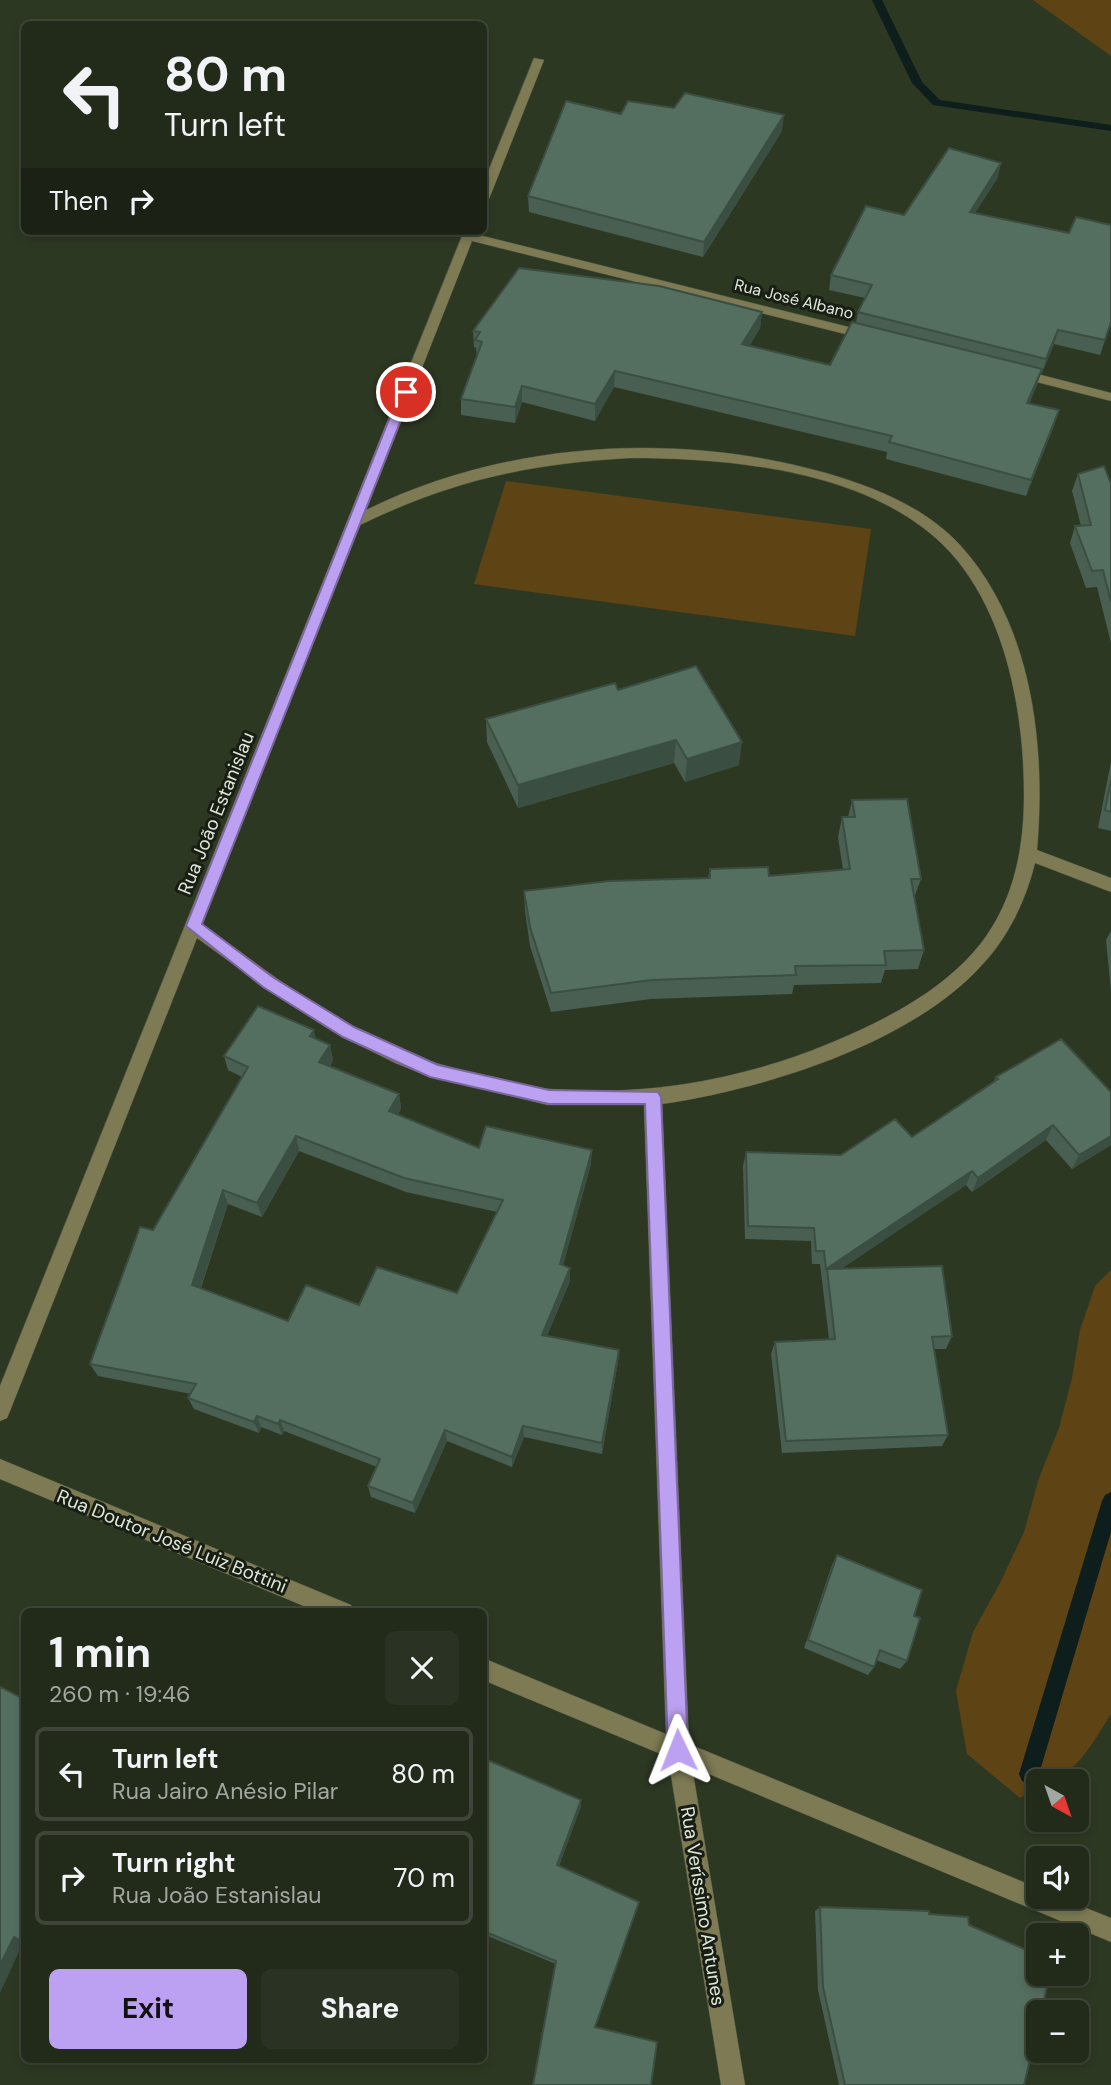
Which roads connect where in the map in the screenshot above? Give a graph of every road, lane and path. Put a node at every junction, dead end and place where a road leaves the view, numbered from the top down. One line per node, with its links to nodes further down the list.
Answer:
1 (538, 60): 2 (street)
2 (487, 189)
3 (469, 235): 8 (street, Rua João Estanislau)
4 (473, 235): 5 (street, Rua José Albano)
5 (883, 340)
6 (1004, 370): 7 (street)
7 (1111, 397)
8 (354, 522): 9 (street); 11 (street, Rua João Estanislau)
9 (1029, 854): 10 (street); 12 (street)
10 (1111, 885)
11 (193, 926): 12 (street); 13 (street, Rua João Estanislau)
12 (653, 1097): 17 (street, Rua Veríssimo Antunes)
13 (0, 1411)
14 (0, 1469): 15 (street, Rua Doutor José Luiz Bottini)
15 (334, 1608)
16 (487, 1671): 17 (street)
17 (678, 1750): 18 (street); 19 (street, Rua Veríssimo Antunes)
18 (1111, 1930)
19 (733, 2085)

